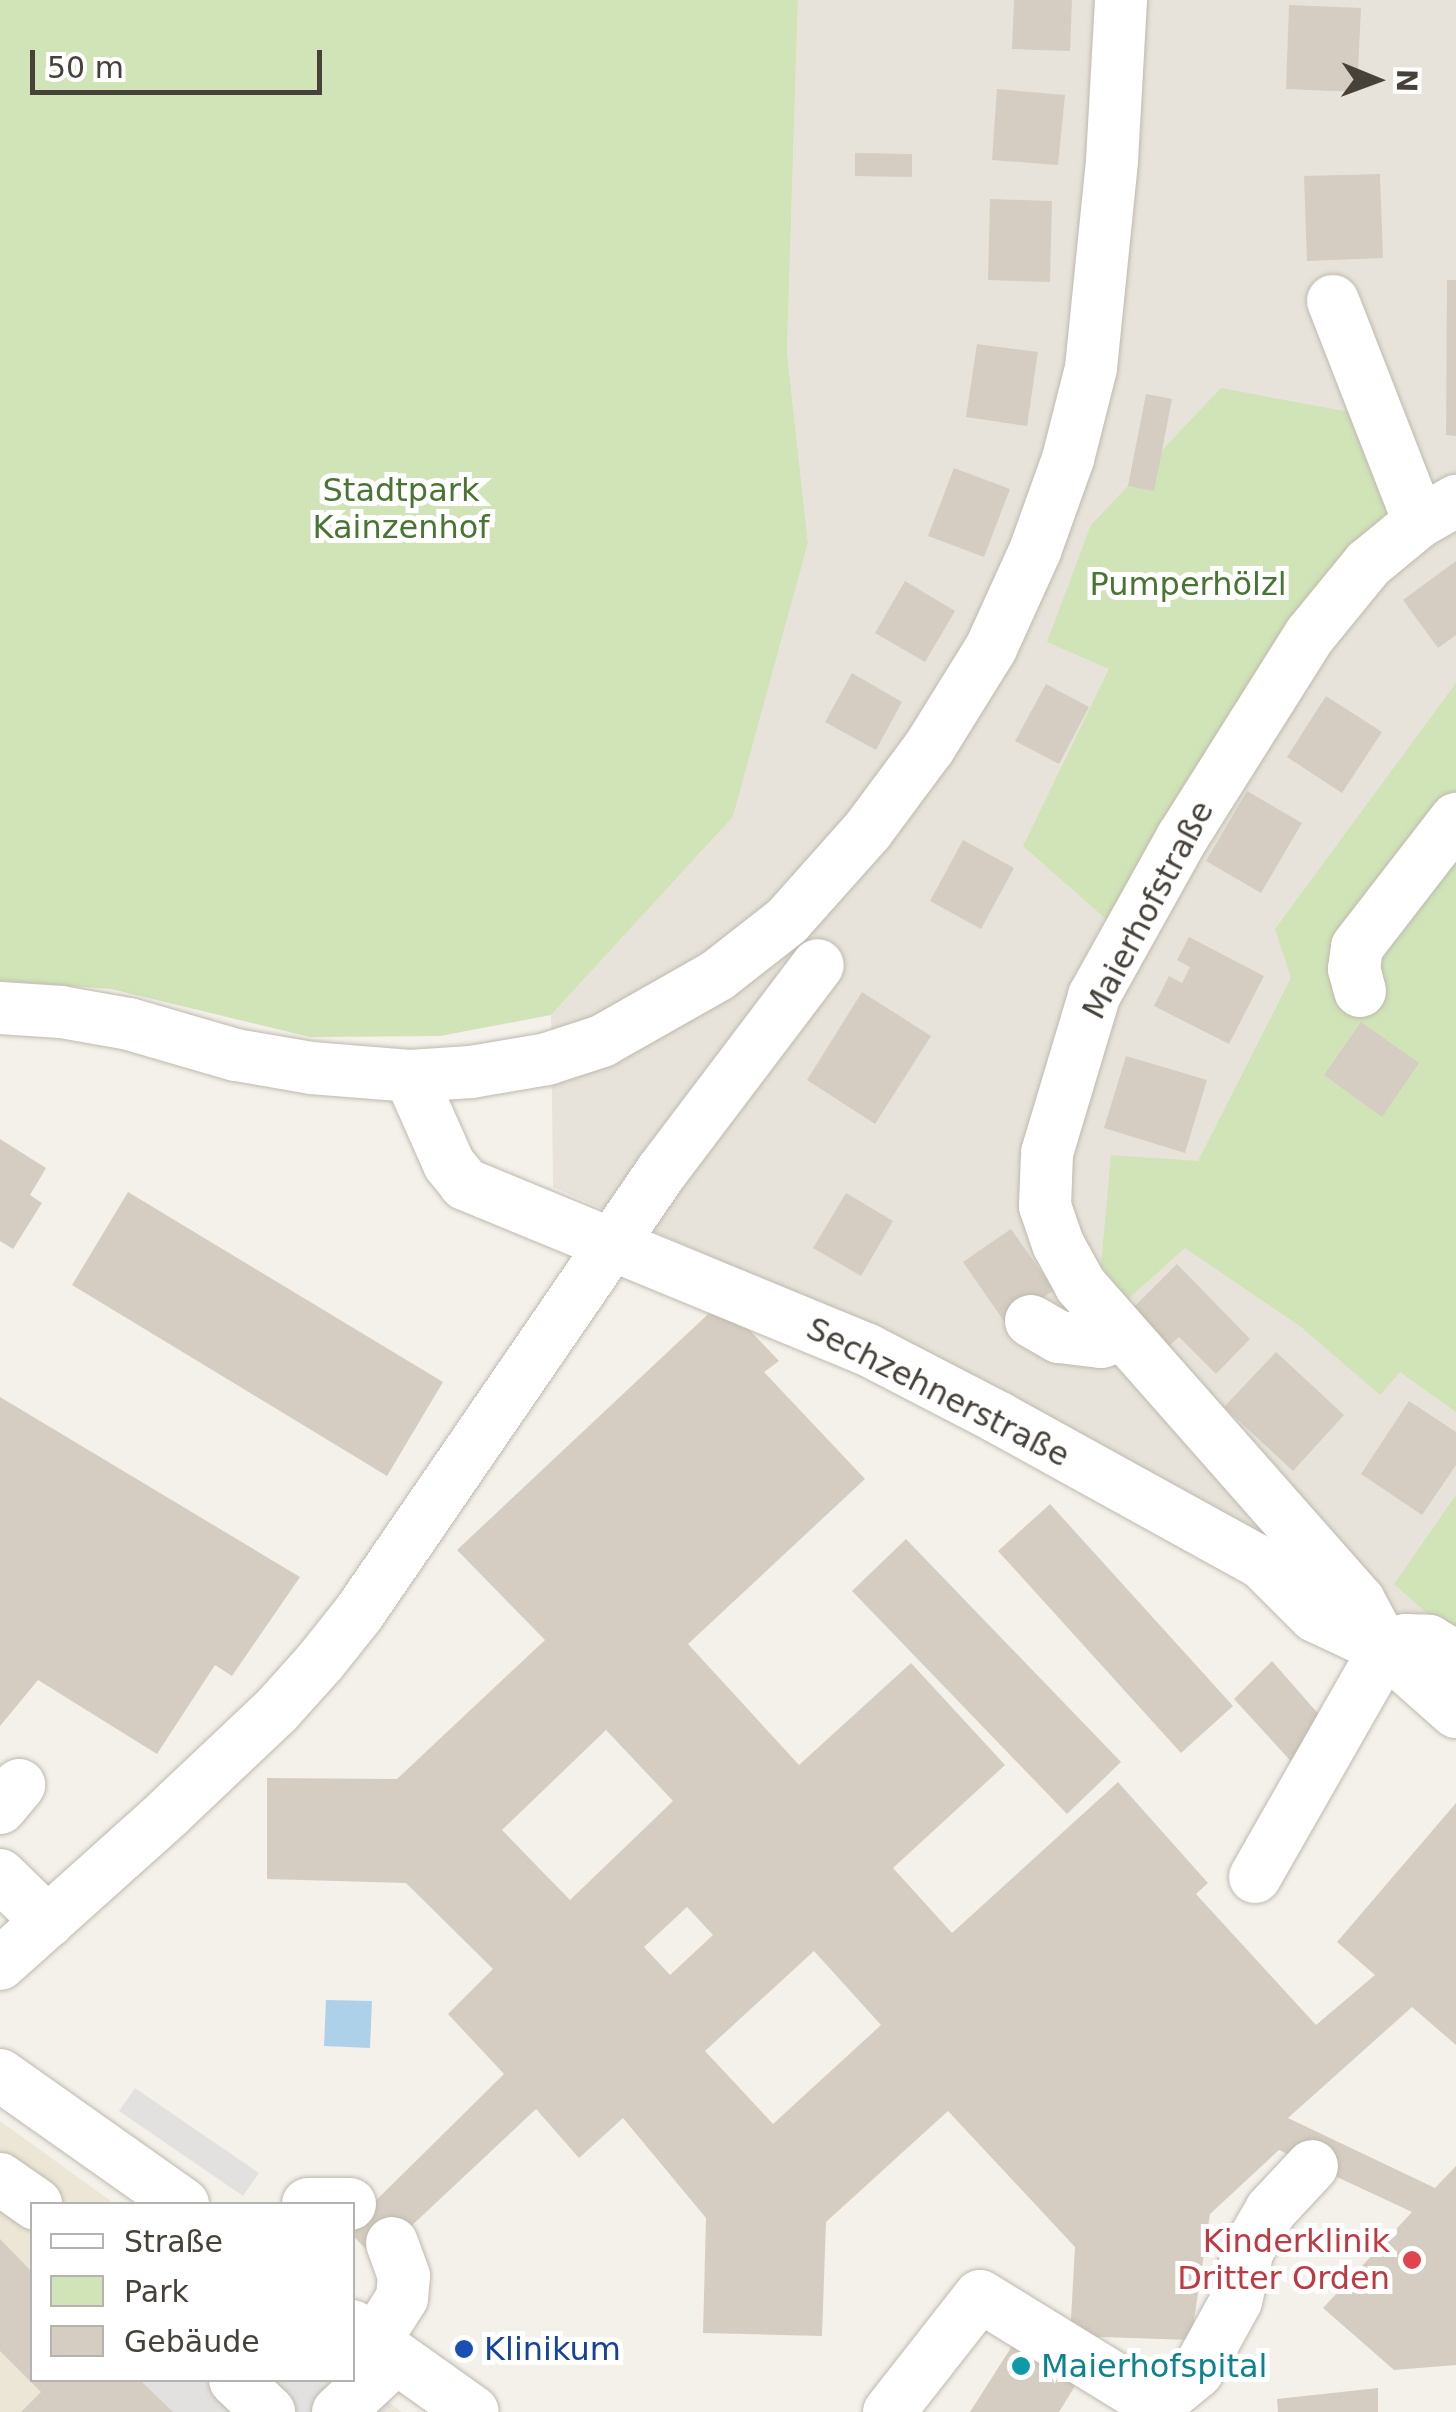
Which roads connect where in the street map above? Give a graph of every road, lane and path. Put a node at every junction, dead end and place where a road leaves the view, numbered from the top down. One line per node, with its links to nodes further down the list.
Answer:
1 (1121, 0): 8 (street)
2 (1333, 301): 3 (street)
3 (1438, 511): 11 (street, Maierhofstraße)
4 (1456, 819): 6 (street)
5 (818, 965): 9 (street)
6 (1360, 991)
7 (0, 1008): 8 (street)
8 (410, 1076): 9 (street, Sechzehnerstraße)
9 (609, 1245): 12 (street, Sechzehnerstraße); 17 (street)
10 (1032, 1321): 11 (street)
11 (1123, 1335): 12 (street, Maierhofstraße)
12 (1386, 1649): 13 (street); 14 (street, Sechzehnerstraße); 16 (street)
13 (1456, 1658)
14 (1456, 1712)
15 (0, 1876): 17 (street)
16 (1255, 1877)
17 (48, 1922): 18 (street)
18 (0, 1964)
19 (0, 2075): 22 (street)
20 (1312, 2166): 32 (street)
21 (0, 2179): 23 (street)
22 (154, 2197)
23 (33, 2202)
24 (364, 2217): 25 (street)
25 (374, 2342): 26 (street); 31 (street)
26 (355, 2379)
27 (237, 2382): 29 (street)
28 (353, 2382): 30 (street)
29 (270, 2412)
30 (338, 2412)
31 (473, 2412)
32 (890, 2412)

